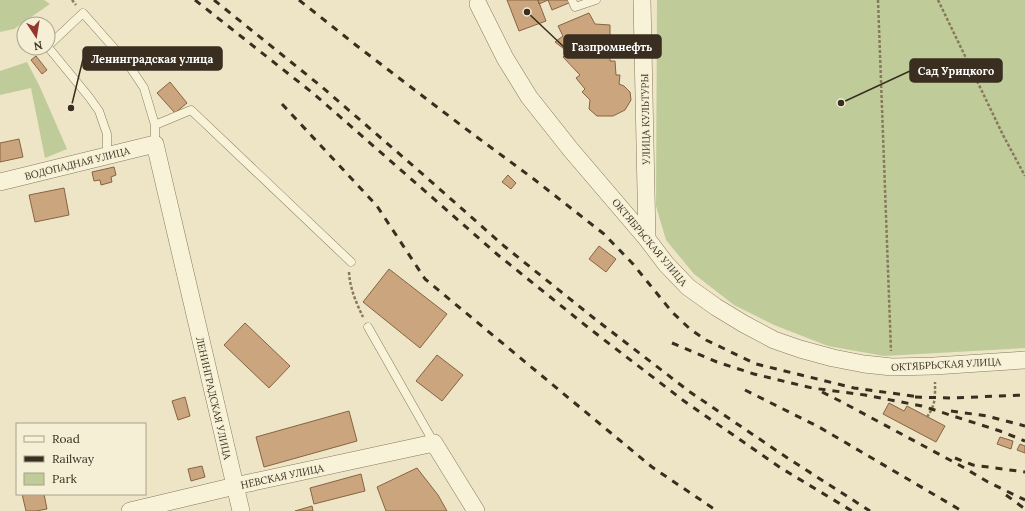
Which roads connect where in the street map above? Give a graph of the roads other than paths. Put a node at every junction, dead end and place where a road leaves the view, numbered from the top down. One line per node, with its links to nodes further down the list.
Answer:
1 (572, 0): 2 (lane)
2 (596, 0)
3 (642, 0): 11 (street, УЛИЦА КУЛЬТУРЫ)
4 (480, 2): 11 (street, ОКТЯБРЬСКАЯ УЛИЦА)
5 (56, 39): 7 (lane)
6 (56, 56): 9 (lane)
7 (155, 125): 8 (lane); 12 (lane)
8 (155, 144): 9 (street, ВОДОПАДНАЯ УЛИЦА); 16 (street, ЛЕНИНГРАДСКАЯ УЛИЦА)
9 (107, 156): 10 (street, ВОДОПАДНАЯ УЛИЦА)
10 (0, 182)
11 (647, 239): 14 (street, ОКТЯБРЬСКАЯ УЛИЦА)
12 (351, 262)
13 (368, 327): 15 (lane)
14 (1025, 360)
15 (434, 443): 16 (street, НЕВСКАЯ УЛИЦА); 19 (street)
16 (235, 486): 17 (street, НЕВСКАЯ УЛИЦА); 18 (street, ЛЕНИНГРАДСКАЯ УЛИЦА)
17 (130, 511)
18 (241, 511)
19 (476, 511)

